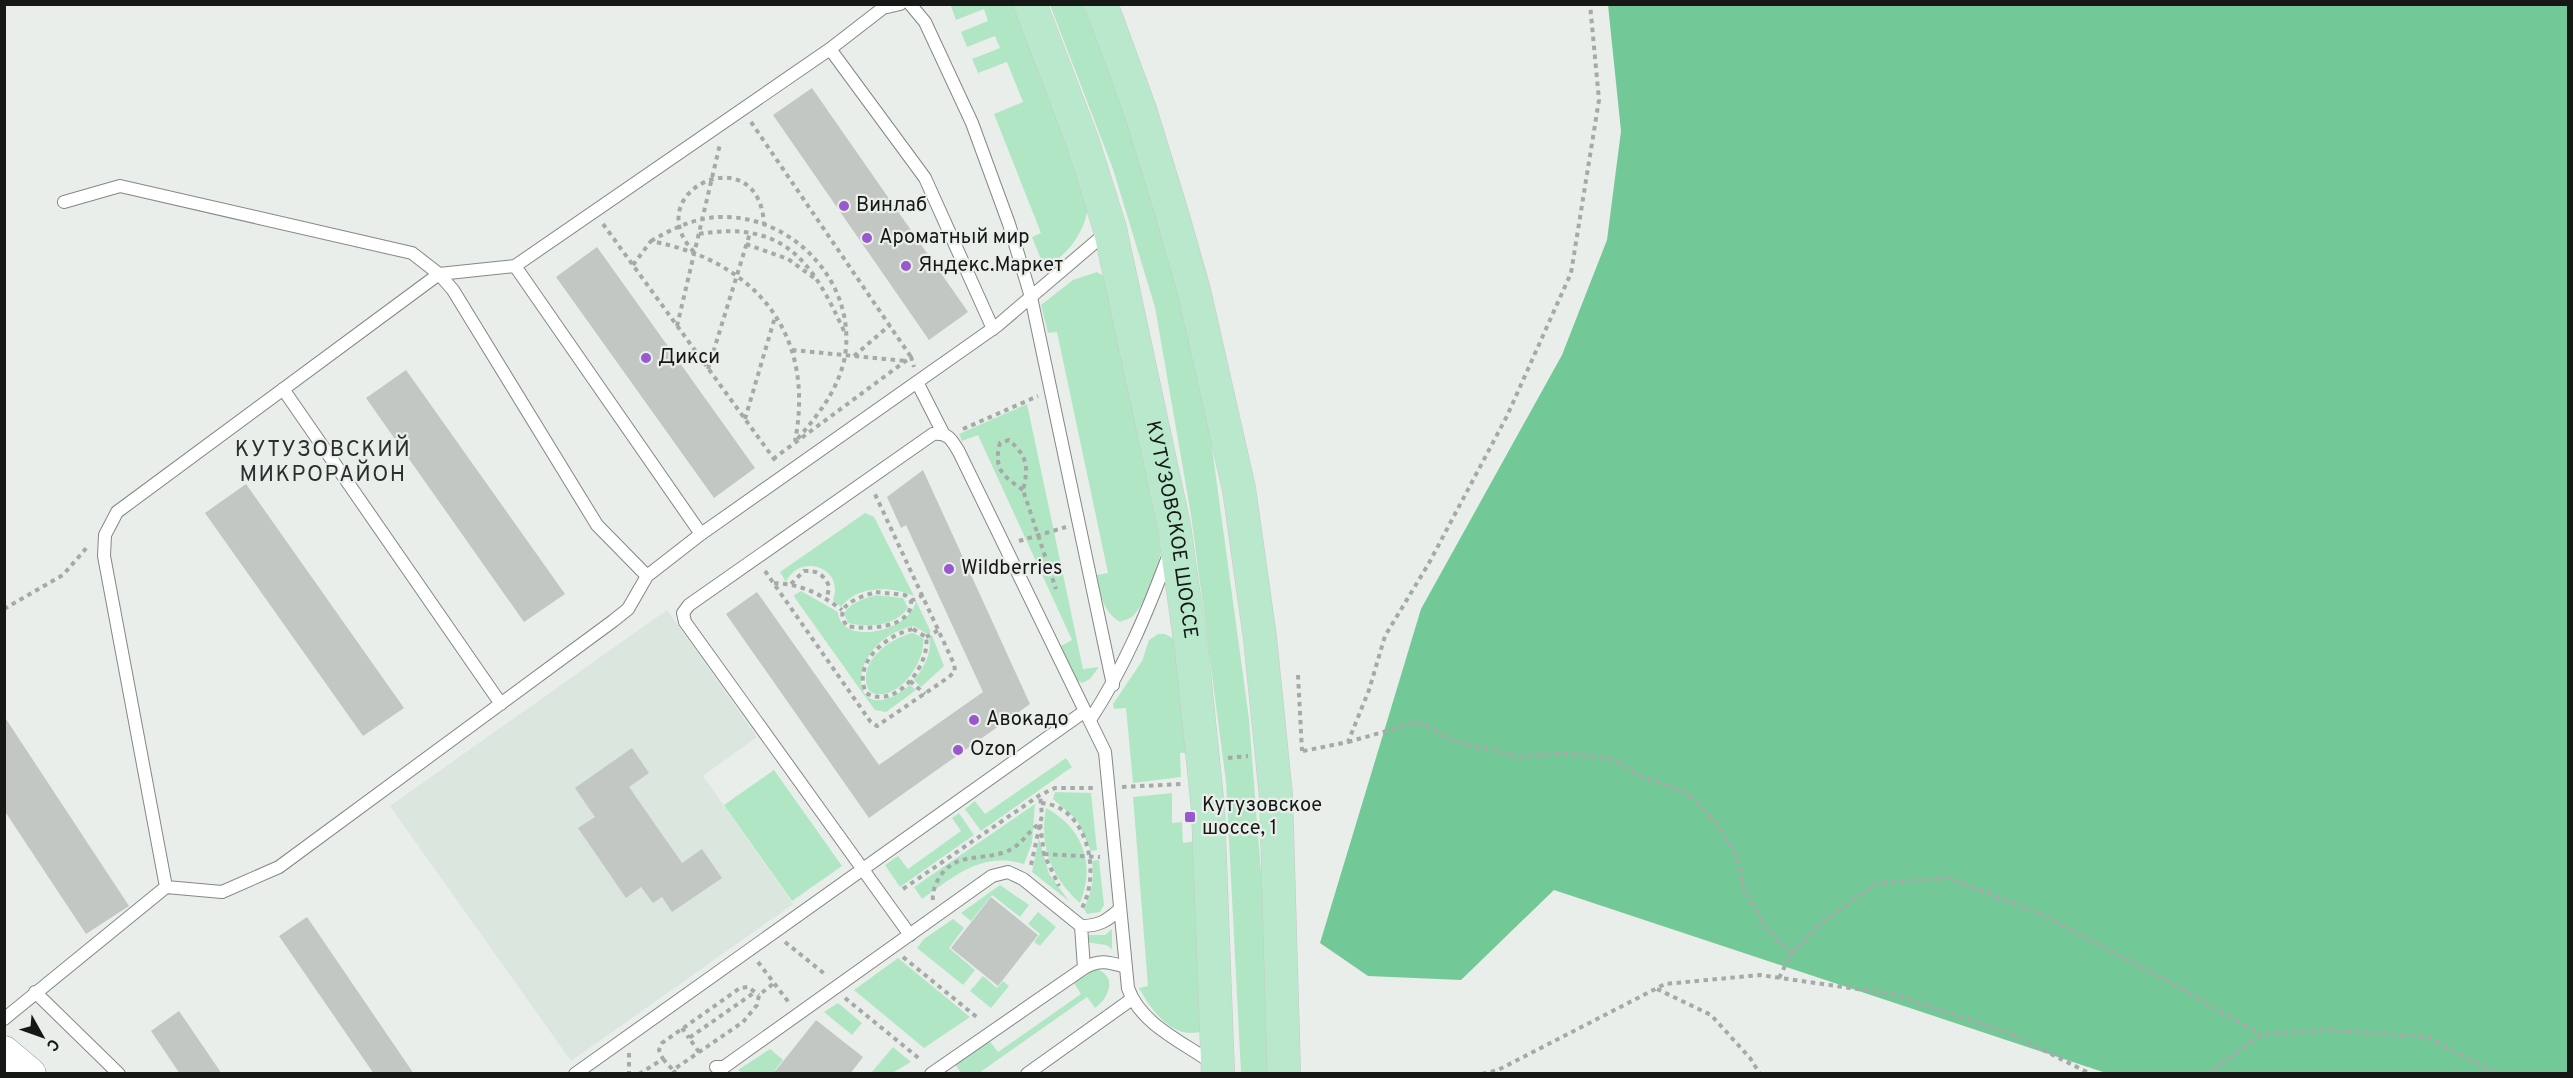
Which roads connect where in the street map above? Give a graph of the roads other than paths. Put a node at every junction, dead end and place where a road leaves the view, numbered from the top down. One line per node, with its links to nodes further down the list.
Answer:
1 (900, 4): 5 (lane)
2 (910, 4): 10 (lane)
3 (1030, 4): 7 (main road, КУТУЗОВСКОЕ ШОССЕ)
4 (1101, 4): 39 (main road)
5 (830, 49): 8 (lane); 11 (lane)
6 (64, 202): 9 (lane)
7 (1110, 229): 10 (lane); 15 (main road, КУТУЗОВСКОЕ ШОССЕ)
8 (515, 266): 9 (lane); 16 (lane)
9 (439, 274): 13 (lane); 17 (lane)
10 (1031, 297): 11 (lane); 18 (lane)
11 (993, 328): 12 (lane)
12 (917, 382): 14 (lane); 16 (lane)
13 (283, 389): 19 (lane); 22 (lane)
14 (947, 436): 20 (lane); 21 (lane)
15 (1174, 526): 18 (lane); 33 (main road, КУТУЗОВСКОЕ ШОССЕ)
16 (701, 534): 17 (lane)
17 (647, 576): 19 (lane)
18 (1113, 685): 20 (lane)
19 (501, 704): 22 (lane)
20 (1087, 716): 21 (lane); 23 (lane)
21 (862, 870): 25 (lane); 36 (lane)
22 (166, 887): 28 (lane)
23 (1120, 909): 24 (lane); 26 (lane)
24 (1081, 926): 25 (lane); 27 (lane)
25 (910, 935): 32 (lane)
26 (1126, 967): 27 (lane); 29 (lane)
27 (1084, 968): 37 (lane)
28 (35, 992): 30 (lane); 35 (lane)
29 (1132, 999): 33 (lane); 38 (lane)
30 (4, 1019)
31 (4, 1052): 34 (main road)
32 (717, 1067)
33 (1218, 1071)
34 (30, 1074)
35 (119, 1074)
36 (575, 1074)
37 (932, 1074)
38 (1027, 1074)
39 (1284, 1074)

